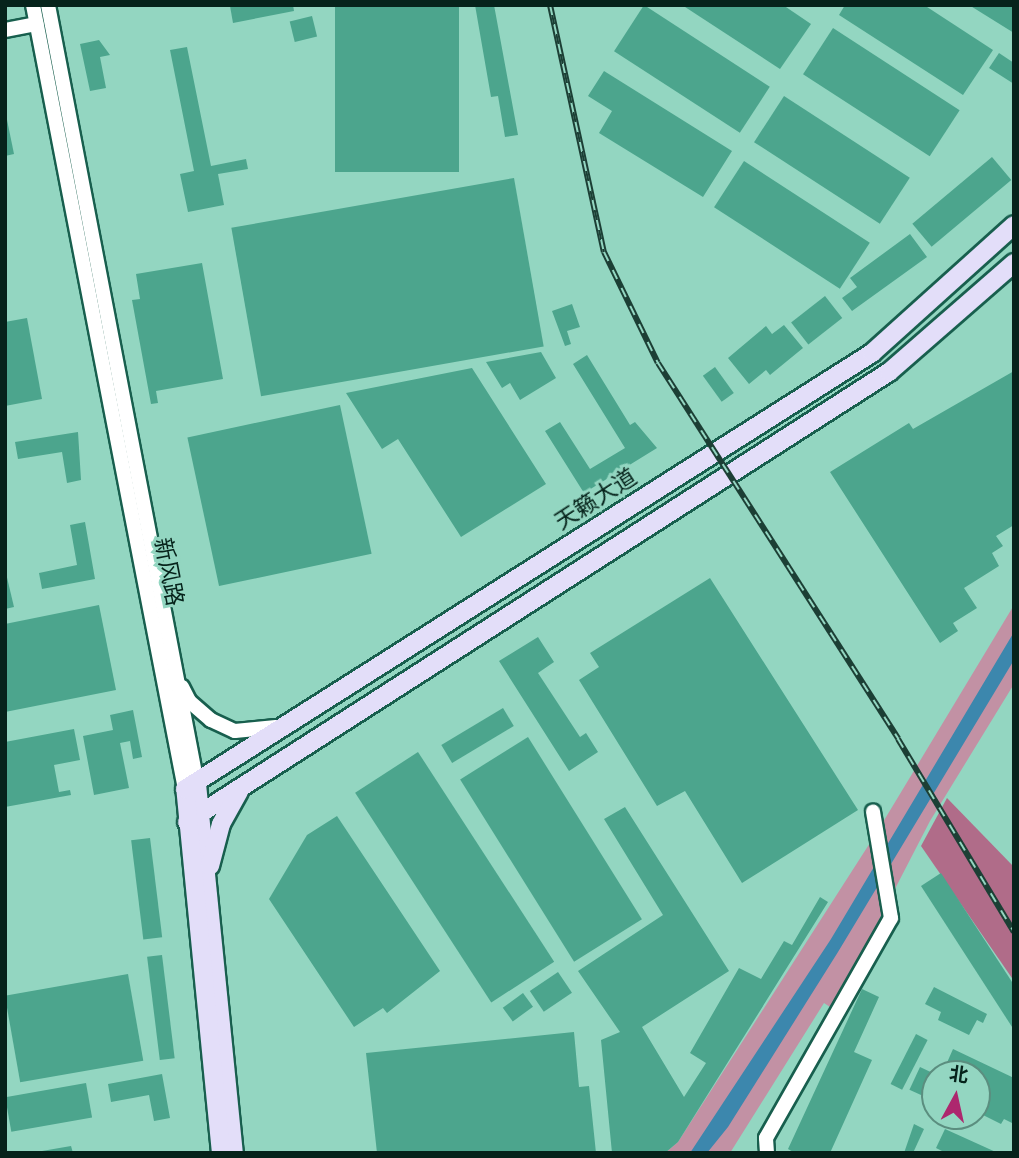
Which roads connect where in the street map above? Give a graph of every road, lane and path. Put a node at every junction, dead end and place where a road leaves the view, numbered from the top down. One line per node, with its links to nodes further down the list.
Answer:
1 (33, 5): 3 (street, 新风路)
2 (48, 5): 7 (street, 新风路)
3 (36, 24): 4 (street); 9 (street, 新风路)
4 (5, 30)
5 (1014, 225): 8 (main road, 天籁大道)
6 (1014, 263): 10 (main road)
7 (176, 674): 8 (street); 9 (street, 新风路)
8 (300, 718): 9 (main road, 天籁大道)
9 (191, 786): 12 (main road, 新风路)
10 (243, 787): 12 (main road); 13 (main road)
11 (873, 812): 16 (street)
12 (194, 818): 13 (main road, 新风路); 14 (main road, 新风路)
13 (208, 893): 15 (main road, 新风路)
14 (221, 1153)
15 (234, 1153)
16 (767, 1153)

